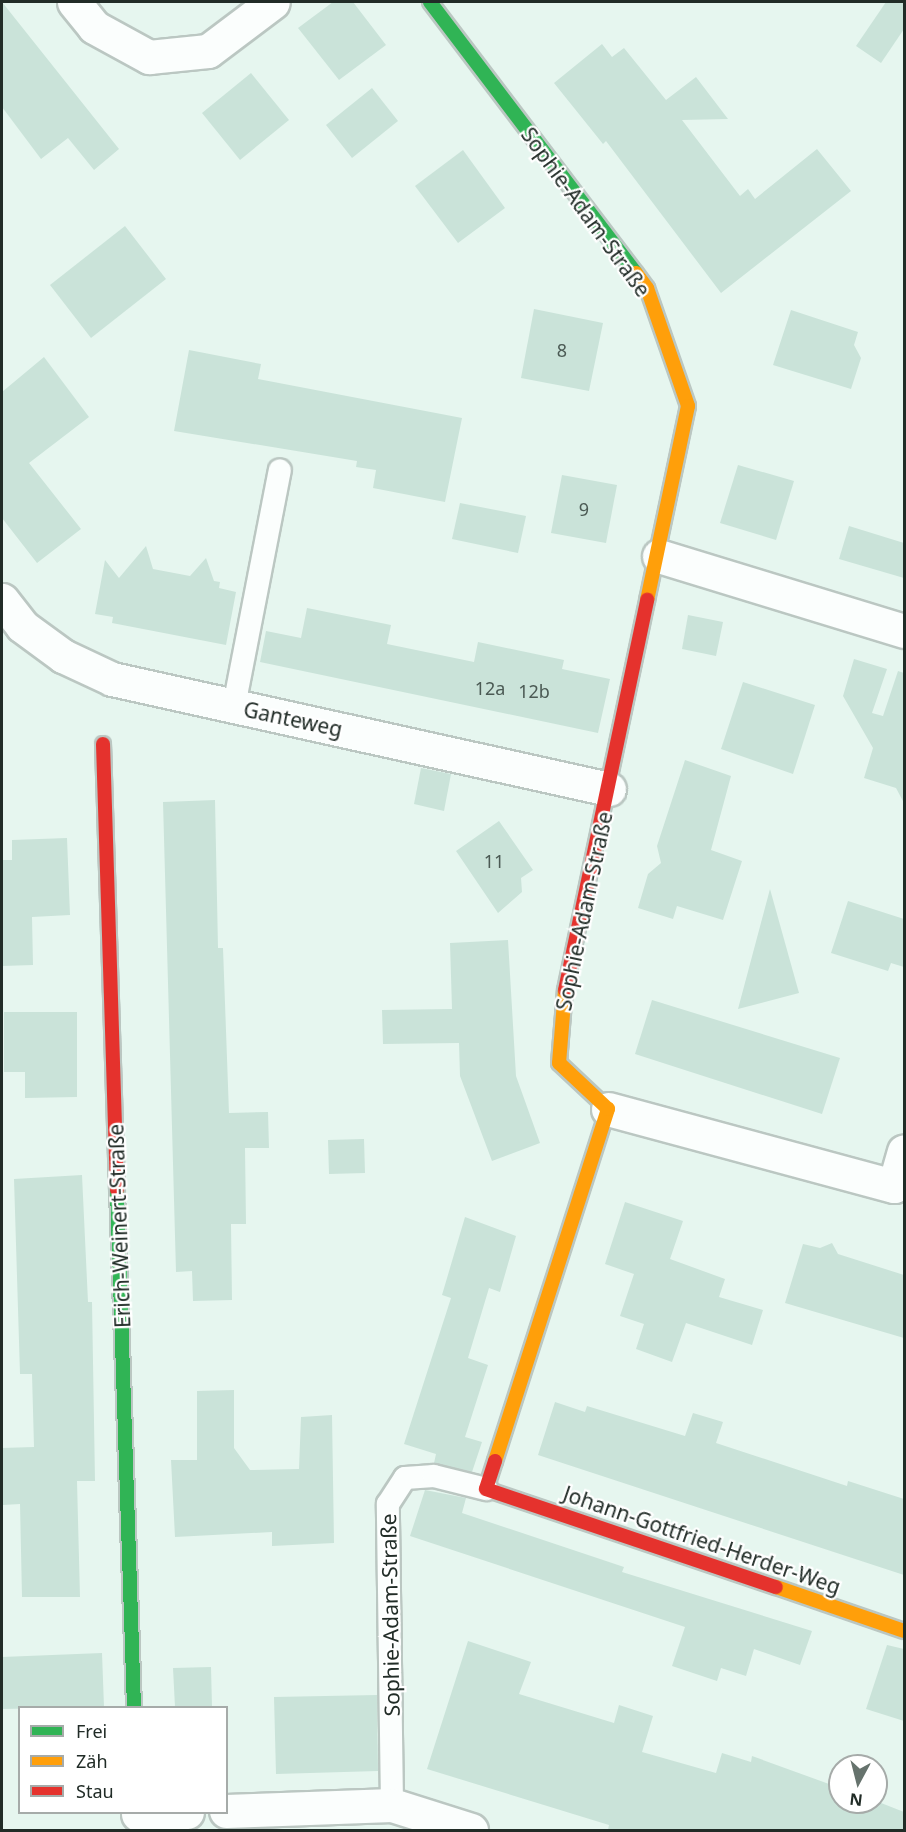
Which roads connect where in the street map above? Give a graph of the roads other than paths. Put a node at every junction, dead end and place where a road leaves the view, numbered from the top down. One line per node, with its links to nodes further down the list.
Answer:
1 (74, 2): 2 (street)
2 (273, 2)
3 (430, 2): 5 (street, Sophie-Adam-Straße)
4 (280, 470): 8 (lane)
5 (659, 556): 7 (street); 10 (street, Sophie-Adam-Straße)
6 (2, 600): 8 (street, Ganteweg)
7 (904, 631)
8 (234, 706): 10 (street, Ganteweg)
9 (103, 744): 15 (street, Erich-Weinert-Straße)
10 (609, 789): 11 (street, Sophie-Adam-Straße)
11 (608, 1109): 12 (street); 13 (street)
12 (904, 1151)
13 (486, 1489): 14 (street, Johann-Gottfried-Herder-Weg); 16 (lane, Sophie-Adam-Straße)
14 (904, 1631)
15 (134, 1706)
16 (392, 1805): 17 (street); 20 (street)
17 (228, 1811)
18 (173, 1814): 19 (street)
19 (138, 1819)
20 (471, 1830)

